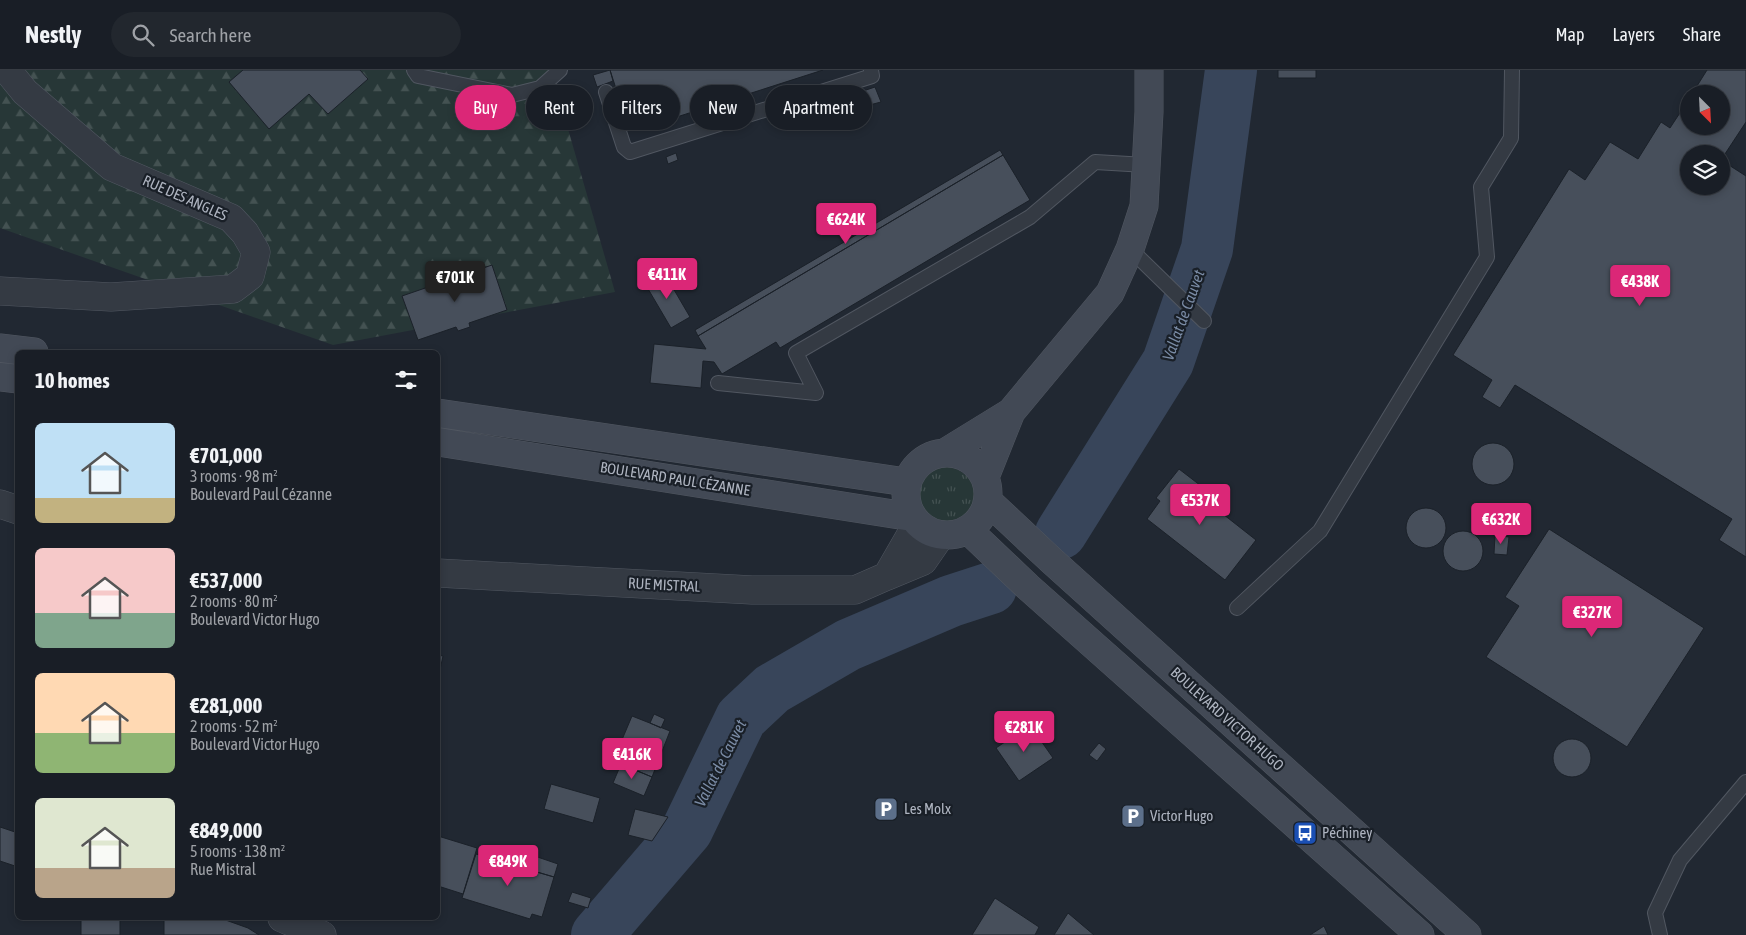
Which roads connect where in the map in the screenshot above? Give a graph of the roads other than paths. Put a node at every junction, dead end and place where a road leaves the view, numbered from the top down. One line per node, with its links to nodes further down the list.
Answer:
1 (7, 70): 10 (street, RUE DES ANGLES)
2 (414, 70): 3 (lane)
3 (560, 70)
4 (871, 70): 7 (lane)
5 (1149, 70): 8 (main road)
6 (1512, 70): 28 (lane)
7 (618, 130)
8 (1146, 165): 9 (main road); 16 (lane)
9 (1130, 249): 11 (lane); 17 (main road)
10 (0, 291)
11 (1199, 316)
12 (0, 348): 13 (main road)
13 (17, 350)
14 (0, 376): 15 (main road)
15 (15, 378)
16 (718, 383)
17 (1011, 412): 20 (main road); 22 (main road)
18 (440, 413): 21 (main road, BOULEVARD PAUL CÉZANNE)
19 (440, 442): 25 (main road, BOULEVARD PAUL CÉZANNE)
20 (946, 452): 21 (main road); 22 (main road)
21 (906, 482): 25 (main road)
22 (987, 489): 26 (main road); 35 (main road, BOULEVARD VICTOR HUGO)
23 (0, 504): 24 (street)
24 (15, 509)
25 (923, 525): 26 (main road); 27 (street, RUE MISTRAL)
26 (968, 530): 34 (main road)
27 (440, 573)
28 (1236, 608)
29 (1746, 782): 36 (lane)
30 (277, 920): 32 (street)
31 (287, 920): 33 (street)
32 (274, 935)
33 (322, 935)
34 (1420, 935)
35 (1466, 935)
36 (1660, 935)

